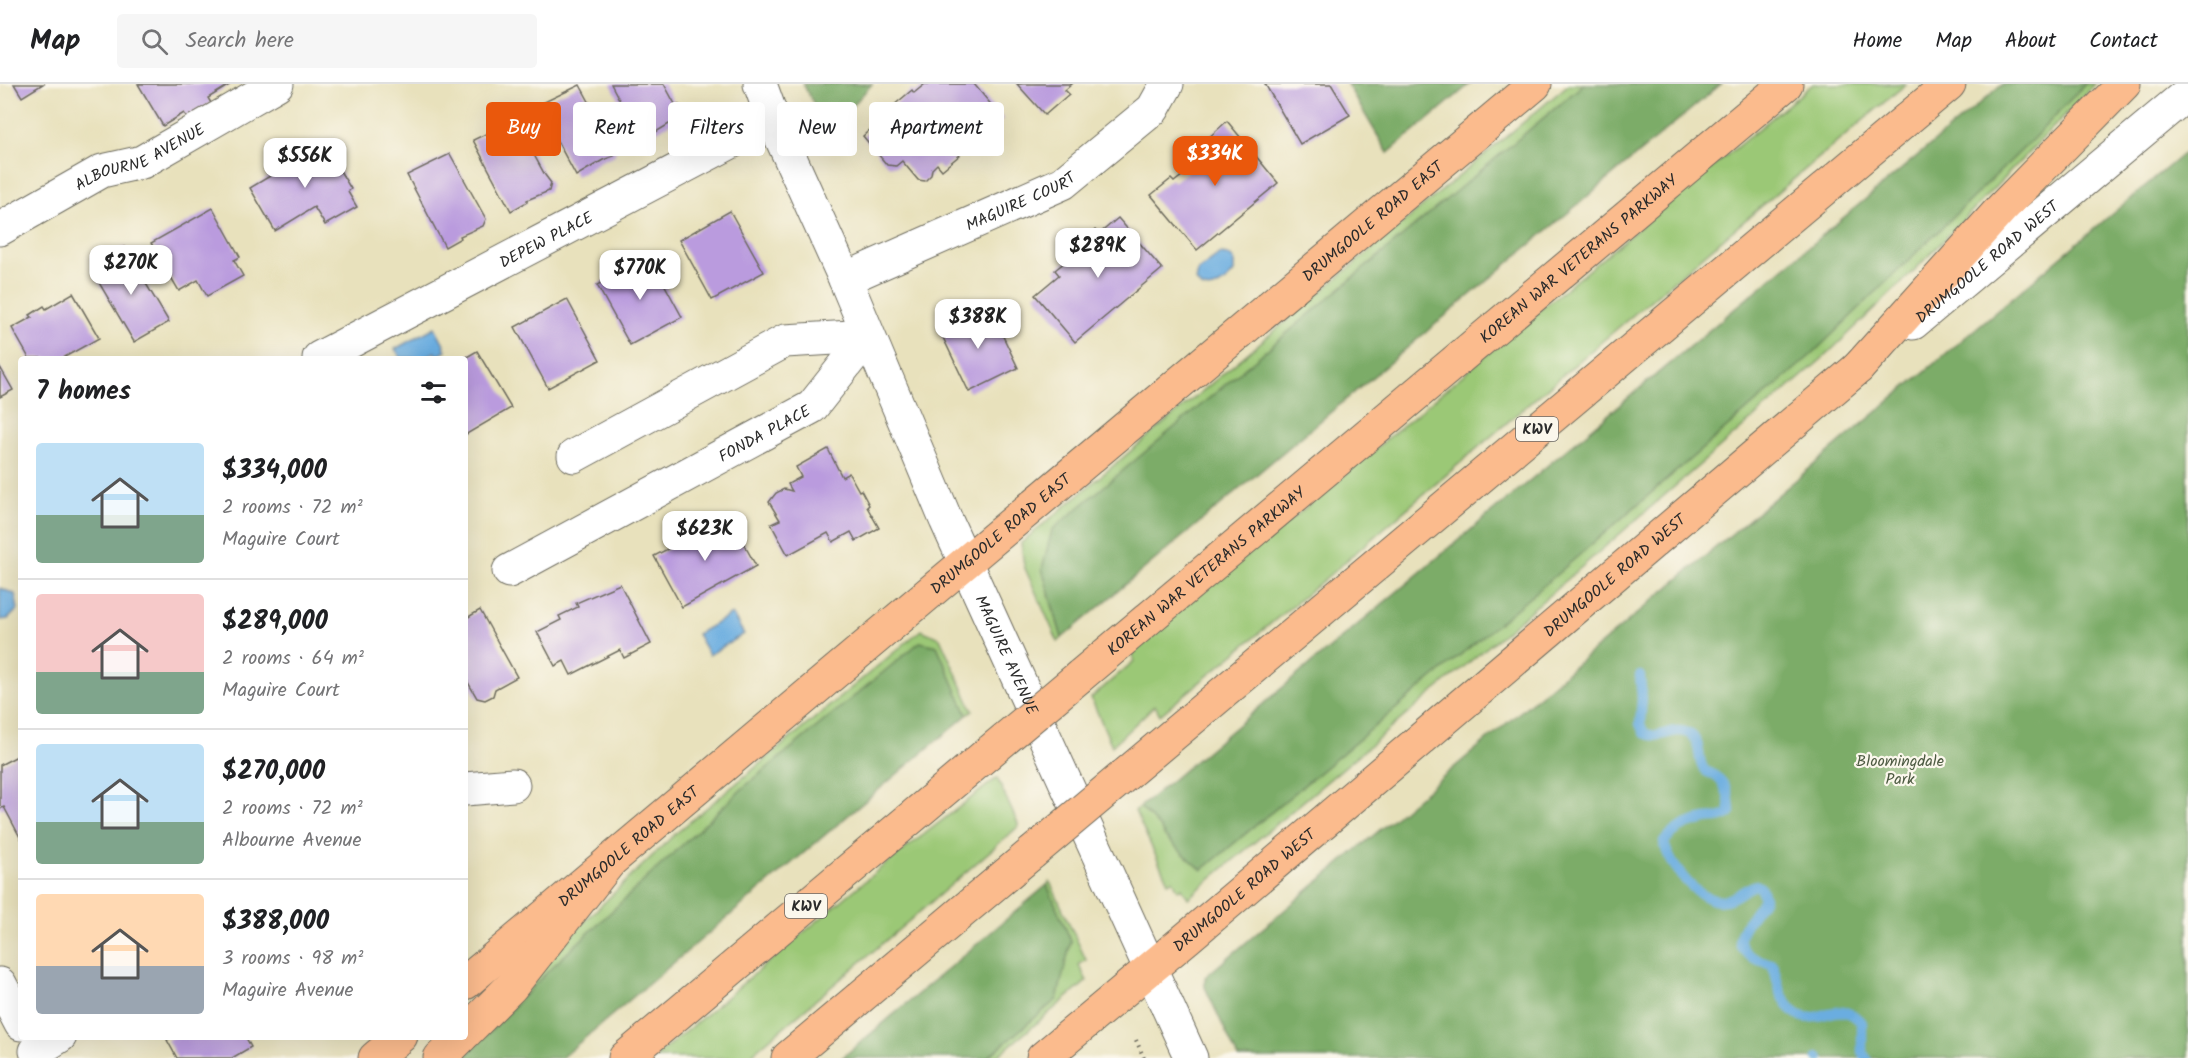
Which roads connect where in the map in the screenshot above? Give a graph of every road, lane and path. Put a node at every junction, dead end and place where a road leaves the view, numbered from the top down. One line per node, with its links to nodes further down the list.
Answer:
1 (276, 84): 10 (street, ALBOURNE AVENUE)
2 (760, 84): 9 (street, MAGUIRE AVENUE)
3 (1167, 84): 11 (street, MAGUIRE COURT)
4 (1534, 84): 16 (main road, DRUMGOOLE ROAD EAST)
5 (1786, 84): 31 (main road, KOREAN WAR VETERANS PARKWAY / KWV, bridge)
6 (1949, 84): 32 (main road, KWV, bridge)
7 (2124, 84): 14 (main road)
8 (2188, 93): 14 (street, DRUMGOOLE ROAD WEST)
9 (773, 120): 11 (street, MAGUIRE AVENUE); 13 (street, DEPEW PLACE)
10 (0, 230)
11 (845, 279): 12 (street, MAGUIRE AVENUE)
12 (868, 336): 15 (street); 16 (street, MAGUIRE AVENUE); 17 (street, FONDA PLACE)
13 (323, 356)
14 (1858, 368): 21 (main road, DRUMGOOLE ROAD WEST)
15 (574, 456)
16 (966, 562): 20 (main road, DRUMGOOLE ROAD EAST); 21 (street, MAGUIRE AVENUE)
17 (509, 571)
18 (513, 785): 19 (street)
19 (468, 789)
20 (611, 860): 22 (main road, DRUMGOOLE ROAD EAST); 25 (main road)
21 (1149, 969): 33 (main road, DRUMGOOLE ROAD WEST); 35 (street, MAGUIRE AVENUE)
22 (468, 980)
23 (0, 984): 24 (street)
24 (18, 1012)
25 (468, 1030)
26 (396, 1040): 29 (main road)
27 (458, 1040): 30 (main road)
28 (1136, 1040): 34 (path)
29 (375, 1058)
30 (440, 1058)
31 (625, 1058)
32 (788, 1058)
33 (1043, 1058)
34 (1144, 1058)
35 (1191, 1058)

